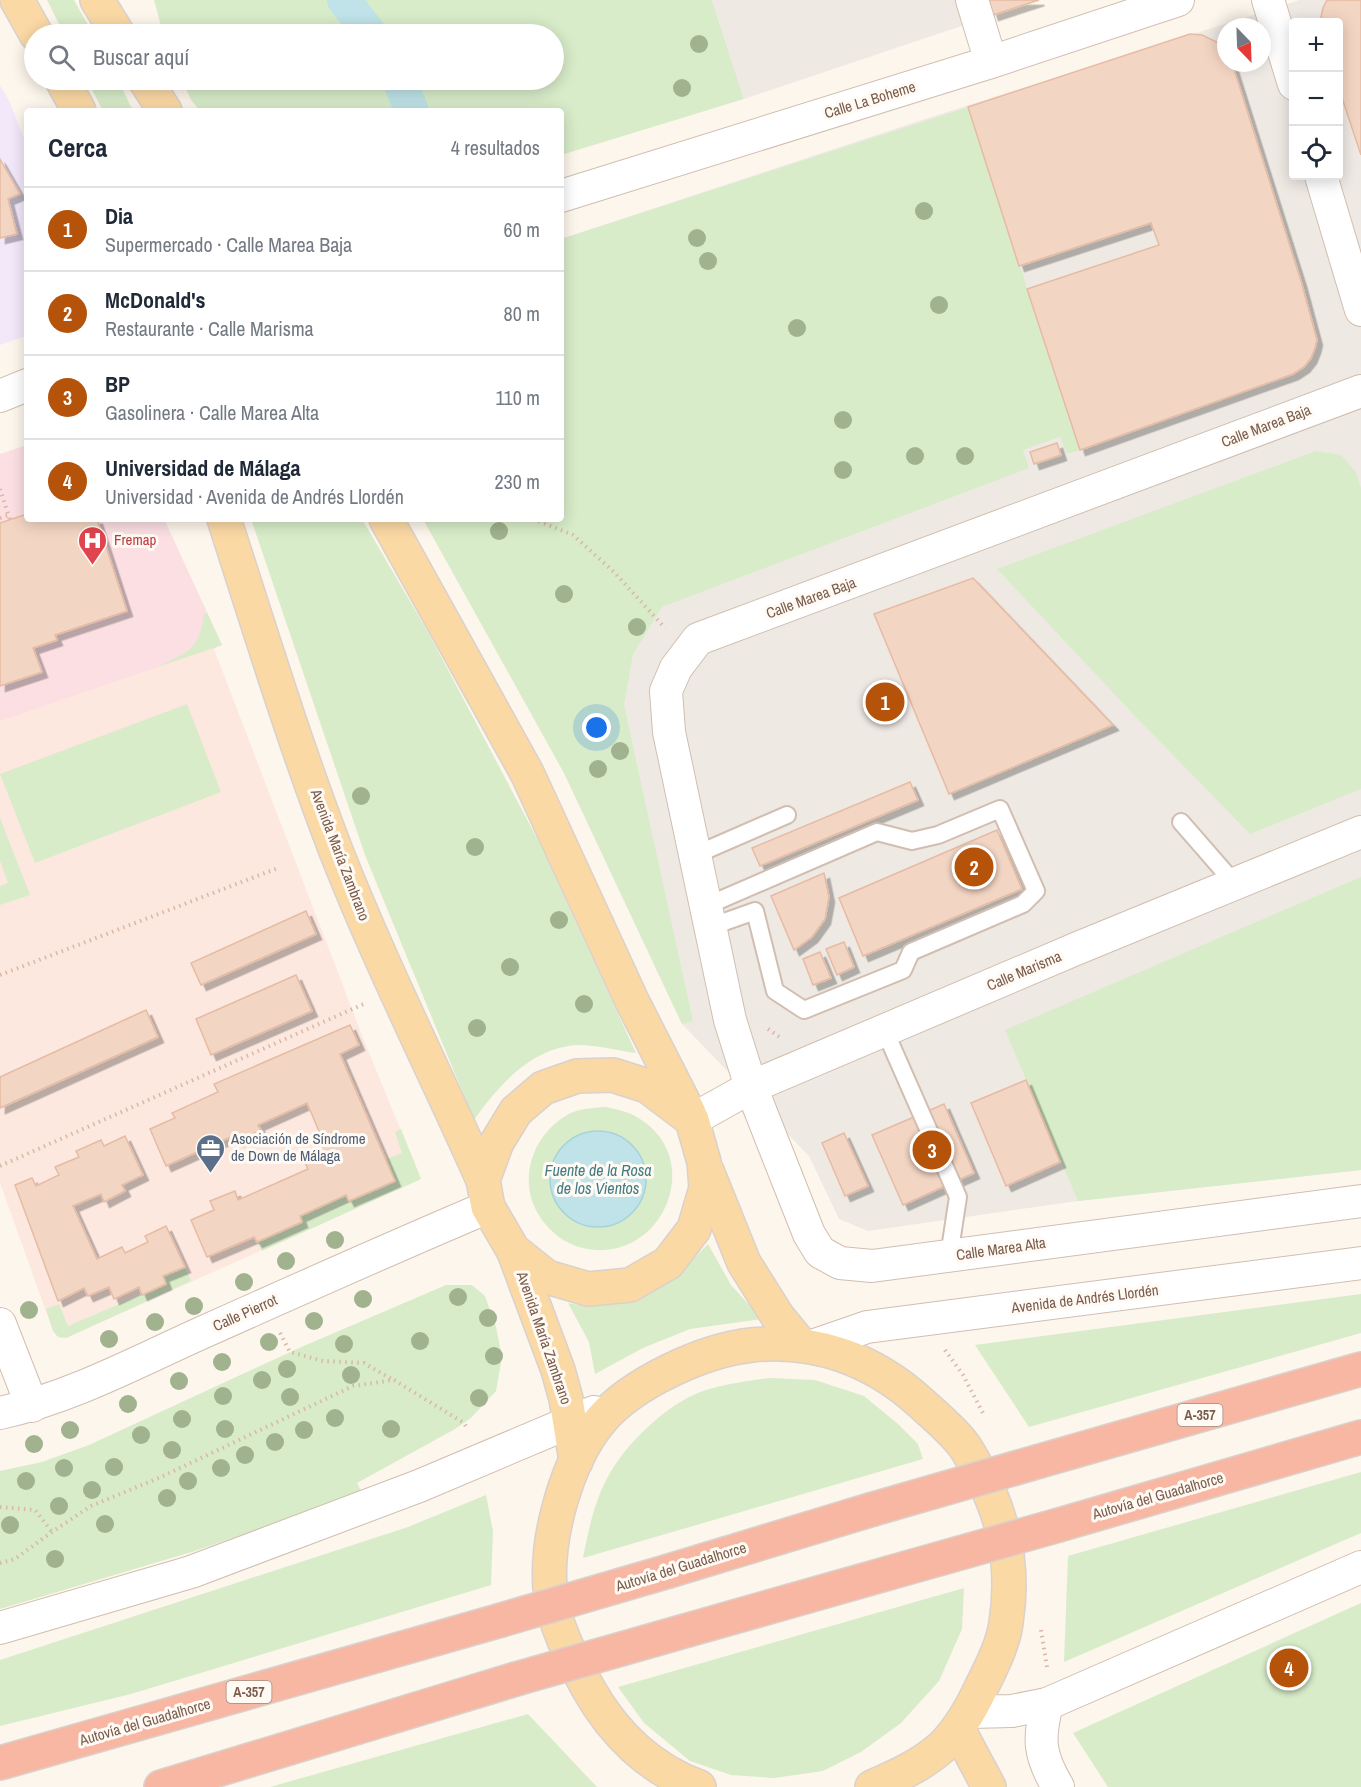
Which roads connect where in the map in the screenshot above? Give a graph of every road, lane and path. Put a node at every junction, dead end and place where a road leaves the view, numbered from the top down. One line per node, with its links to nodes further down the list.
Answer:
1 (16, 0): 6 (main road)
2 (97, 0): 7 (main road)
3 (972, 0): 8 (street)
4 (1178, 0): 8 (street, Calle La Boheme)
5 (1268, 0): 9 (street)
6 (30, 24)
7 (112, 24)
8 (991, 62): 15 (street, Calle La Boheme)
9 (1289, 72)
10 (68, 90): 12 (main road)
11 (152, 90): 13 (main road)
12 (77, 108)
13 (163, 108)
14 (1322, 180): 16 (street)
15 (564, 195)
16 (1361, 310)
17 (24, 386): 19 (street)
18 (1361, 391): 29 (street, Calle Marea Baja)
19 (0, 396)
20 (0, 489): 21 (path)
21 (0, 518)
22 (225, 522): 34 (main road, Avenida María Zambrano)
23 (388, 522): 37 (main road)
24 (540, 522): 25 (path)
25 (665, 628)
26 (787, 815): 29 (lane)
27 (1181, 822): 31 (lane)
28 (1361, 832): 31 (street, Calle Marisma)
29 (695, 855): 32 (street, Calle Marea Baja)
30 (278, 868): 33 (path)
31 (1235, 884): 35 (street, Calle Marisma)
32 (708, 917): 32 (lane); 36 (street, Calle Marea Baja)
33 (0, 975)
34 (395, 990): 39 (path); 40 (main road, Avenida María Zambrano)
35 (885, 1030): 36 (street, Calle Marisma); 43 (lane)
36 (751, 1087): 37 (street, Calle Marisma); 43 (street, Calle Marea Alta)
37 (692, 1120): 38 (main road); 40 (main road)
38 (704, 1162): 42 (main road); 47 (main road)
39 (0, 1166)
40 (486, 1194): 42 (main road, Avenida María Zambrano); 45 (street, Calle Pierrot)
41 (1361, 1202): 43 (street, Calle Marea Alta)
42 (513, 1250): 53 (main road, Avenida María Zambrano)
43 (949, 1256)
44 (1361, 1263): 47 (street, Avenida de Andrés Llordén)
45 (265, 1304): 49 (path); 51 (street, Calle Pierrot)
46 (0, 1324): 51 (street)
47 (807, 1345): 50 (main road); 63 (main road)
48 (1361, 1368): 64 (highway, Autovía del Guadalhorce / A-357, bridge)
49 (394, 1380): 55 (path); 58 (path)
50 (627, 1396): 53 (street); 56 (main road)
51 (32, 1406): 52 (street, Calle Pierrot)
52 (0, 1413)
53 (571, 1423): 55 (street); 56 (main road, Avenida María Zambrano)
54 (1361, 1437): 65 (highway, Autovía del Guadalhorce, bridge)
55 (484, 1459): 61 (street)
56 (576, 1461): 66 (main road)
57 (0, 1507): 58 (path)
58 (52, 1532): 59 (path)
59 (0, 1563)
60 (1361, 1567): 62 (street)
61 (0, 1628)
62 (1047, 1704): 63 (street); 69 (street)
63 (964, 1720): 67 (main road); 68 (main road)
64 (0, 1763)
65 (160, 1787)
66 (699, 1787)
67 (872, 1787)
68 (988, 1787)
69 (1058, 1787)

